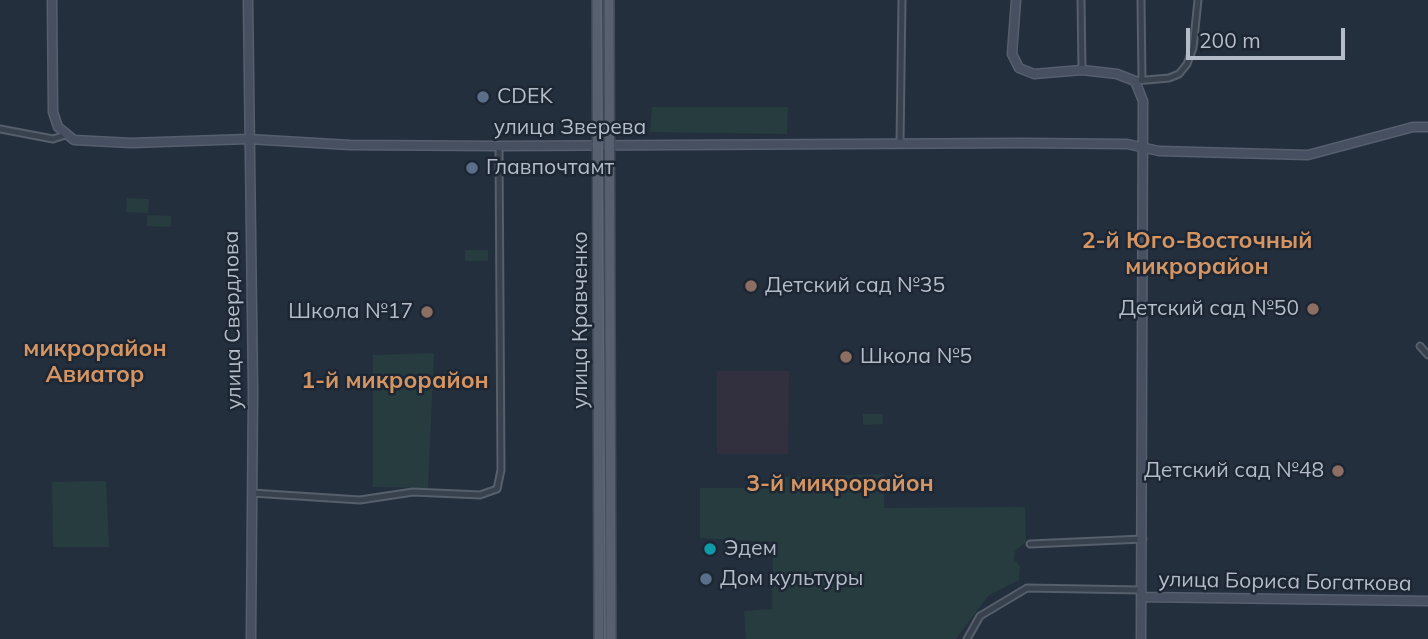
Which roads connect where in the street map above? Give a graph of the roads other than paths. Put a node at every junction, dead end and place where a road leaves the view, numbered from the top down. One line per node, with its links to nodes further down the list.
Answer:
1 (52, 0): 16 (main road)
2 (248, 0): 17 (main road, улица Свердлова)
3 (597, 0): 12 (main road, улица Кравченко)
4 (608, 0): 13 (main road, улица Кравченко)
5 (902, 0): 18 (street)
6 (1016, 0): 10 (main road)
7 (1081, 0): 10 (street)
8 (1141, 0): 11 (street)
9 (1198, 0): 11 (street)
10 (1082, 70): 11 (main road)
11 (1139, 81): 22 (main road)
12 (598, 90): 13 (street); 19 (main road, улица Кравченко)
13 (609, 90): 20 (main road, улица Кравченко)
14 (1428, 127): 22 (main road, улица Зверева)
15 (0, 129): 16 (street, улица Зверева)
16 (65, 135): 17 (main road, улица Зверева)
17 (248, 139): 21 (main road, улица Зверева); 39 (main road, улица Свердлова)
18 (900, 144): 20 (main road, улица Зверева); 22 (main road, улица Зверева)
19 (598, 145): 20 (main road, улица Зверева); 21 (main road, улица Зверева); 23 (main road, улица Кравченко)
20 (610, 145): 24 (main road, улица Кравченко)
21 (499, 146): 39 (street)
22 (1144, 148): 40 (main road)
23 (598, 214): 24 (street); 25 (main road, улица Кравченко)
24 (609, 214): 26 (main road, улица Кравченко)
25 (599, 257): 26 (street); 27 (main road, улица Кравченко)
26 (610, 258): 28 (main road, улица Кравченко)
27 (599, 283): 28 (street); 29 (main road, улица Кравченко)
28 (610, 283): 30 (main road, улица Кравченко)
29 (599, 320): 30 (street); 33 (main road, улица Кравченко)
30 (610, 320): 34 (main road, улица Кравченко)
31 (1420, 346): 32 (street)
32 (1428, 355)
33 (599, 358): 34 (street); 35 (main road, улица Кравченко)
34 (610, 358): 36 (main road, улица Кравченко)
35 (599, 395): 36 (street); 37 (main road, улица Кравченко)
36 (611, 395): 38 (main road, улица Кравченко)
37 (598, 432): 38 (street); 45 (main road, улица Кравченко)
38 (611, 432): 46 (main road, улица Кравченко)
39 (250, 493): 44 (main road, улица Свердлова)
40 (1143, 539): 41 (street); 42 (main road)
41 (1030, 544)
42 (1142, 594): 43 (main road, улица Бориса Богаткова); 47 (street); 48 (main road)
43 (1428, 601)
44 (251, 639)
45 (599, 639)
46 (611, 639)
47 (967, 639)
48 (1142, 639)

